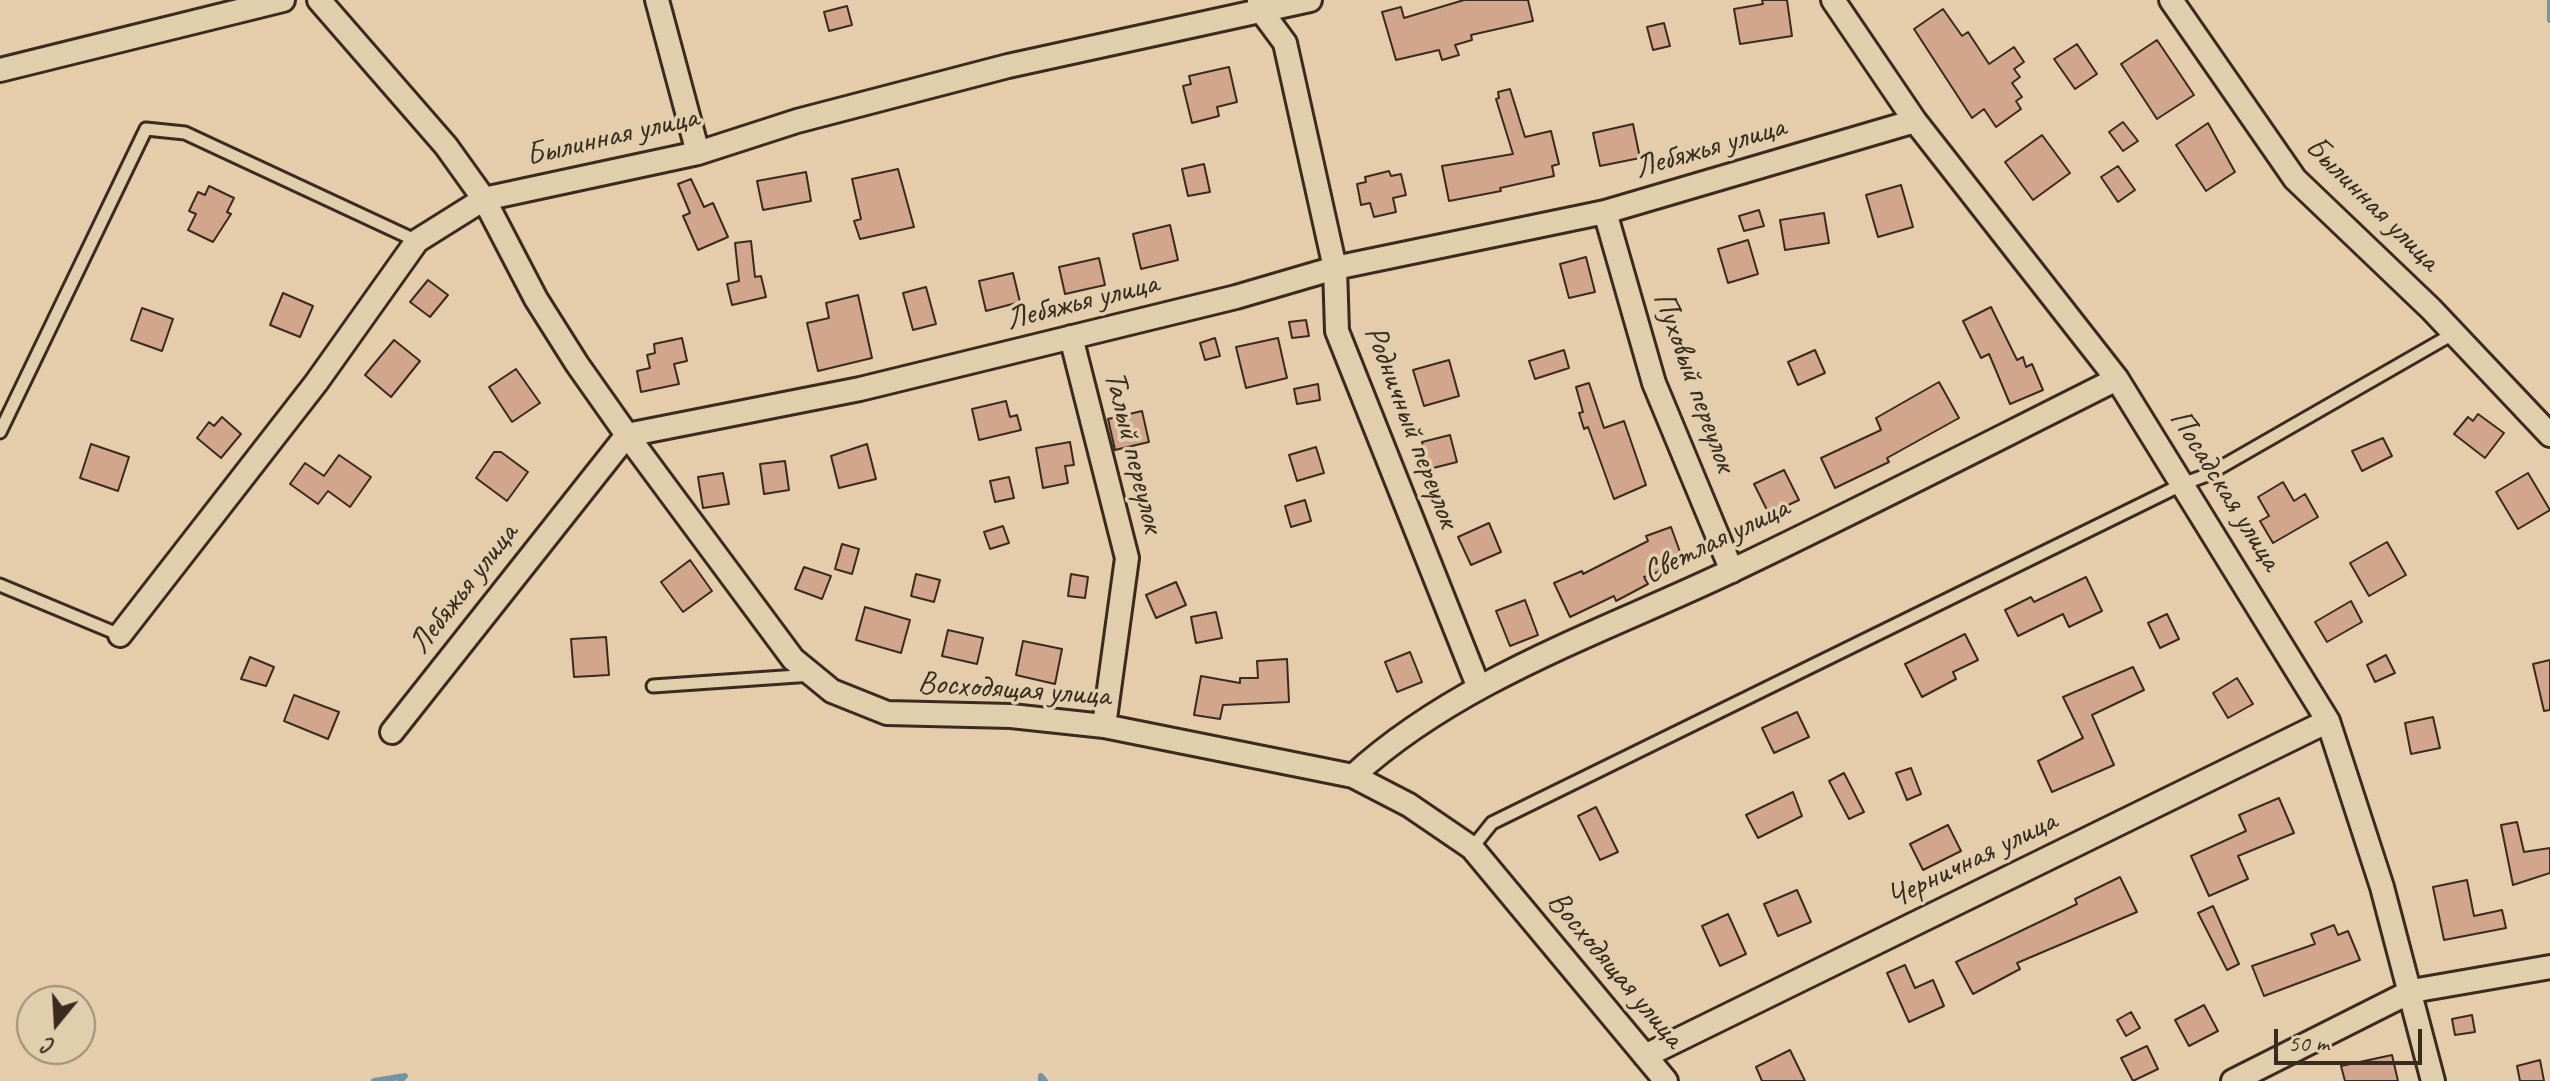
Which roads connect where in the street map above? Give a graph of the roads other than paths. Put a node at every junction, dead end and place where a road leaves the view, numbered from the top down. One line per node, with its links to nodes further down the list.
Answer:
1 (283, 0): 8 (street)
2 (319, 0): 11 (street, Восходящая улица)
3 (657, 0): 10 (street)
4 (1310, 0): 7 (street, Былинная улица)
5 (1833, 0): 9 (street, Посадская улица)
6 (2171, 0): 15 (street, Былинная улица)
7 (1260, 6): 10 (street, Былинная улица); 14 (street, Родничный переулок)
8 (0, 70)
9 (1915, 121): 12 (street, Лебяжья улица); 17 (street, Посадская улица)
10 (698, 153): 11 (street, Былинная улица)
11 (484, 199): 13 (street, Былинная улица); 19 (street, Восходящая улица)
12 (1605, 212): 14 (street, Лебяжья улица); 22 (street, Пуховый переулок)
13 (417, 241): 18 (lane); 24 (street, Былинная улица)
14 (1335, 268): 16 (street, Лебяжья улица); 27 (street, Родничный переулок)
15 (2451, 335): 20 (street, Былинная улица); 21 (lane)
16 (1071, 337): 19 (street, Лебяжья улица); 29 (street, Талый переулок)
17 (2117, 379): 21 (street, Посадская улица); 22 (street, Светлая улица)
18 (0, 432)
19 (627, 435): 25 (street, Восходящая улица); 30 (street, Лебяжья улица)
20 (2550, 435)
21 (2185, 483): 28 (street, Посадская улица); 32 (lane)
22 (1732, 571): 27 (street, Светлая улица)
23 (0, 585): 24 (lane)
24 (120, 635)
25 (813, 675): 26 (lane); 29 (street, Восходящая улица)
26 (653, 686)
27 (1479, 688): 31 (street, Светлая улица)
28 (2328, 721): 34 (street, Посадская улица); 35 (street, Черничная улица)
29 (1104, 726): 31 (street, Восходящая улица)
30 (392, 732)
31 (1353, 776): 32 (street, Восходящая улица)
32 (1472, 848): 35 (street, Восходящая улица)
33 (2550, 967): 34 (street)
34 (2412, 991): 37 (street); 38 (street, Посадская улица)
35 (1645, 1056): 36 (street, Восходящая улица)
36 (1666, 1081)
37 (2233, 1081)
38 (2433, 1081)

